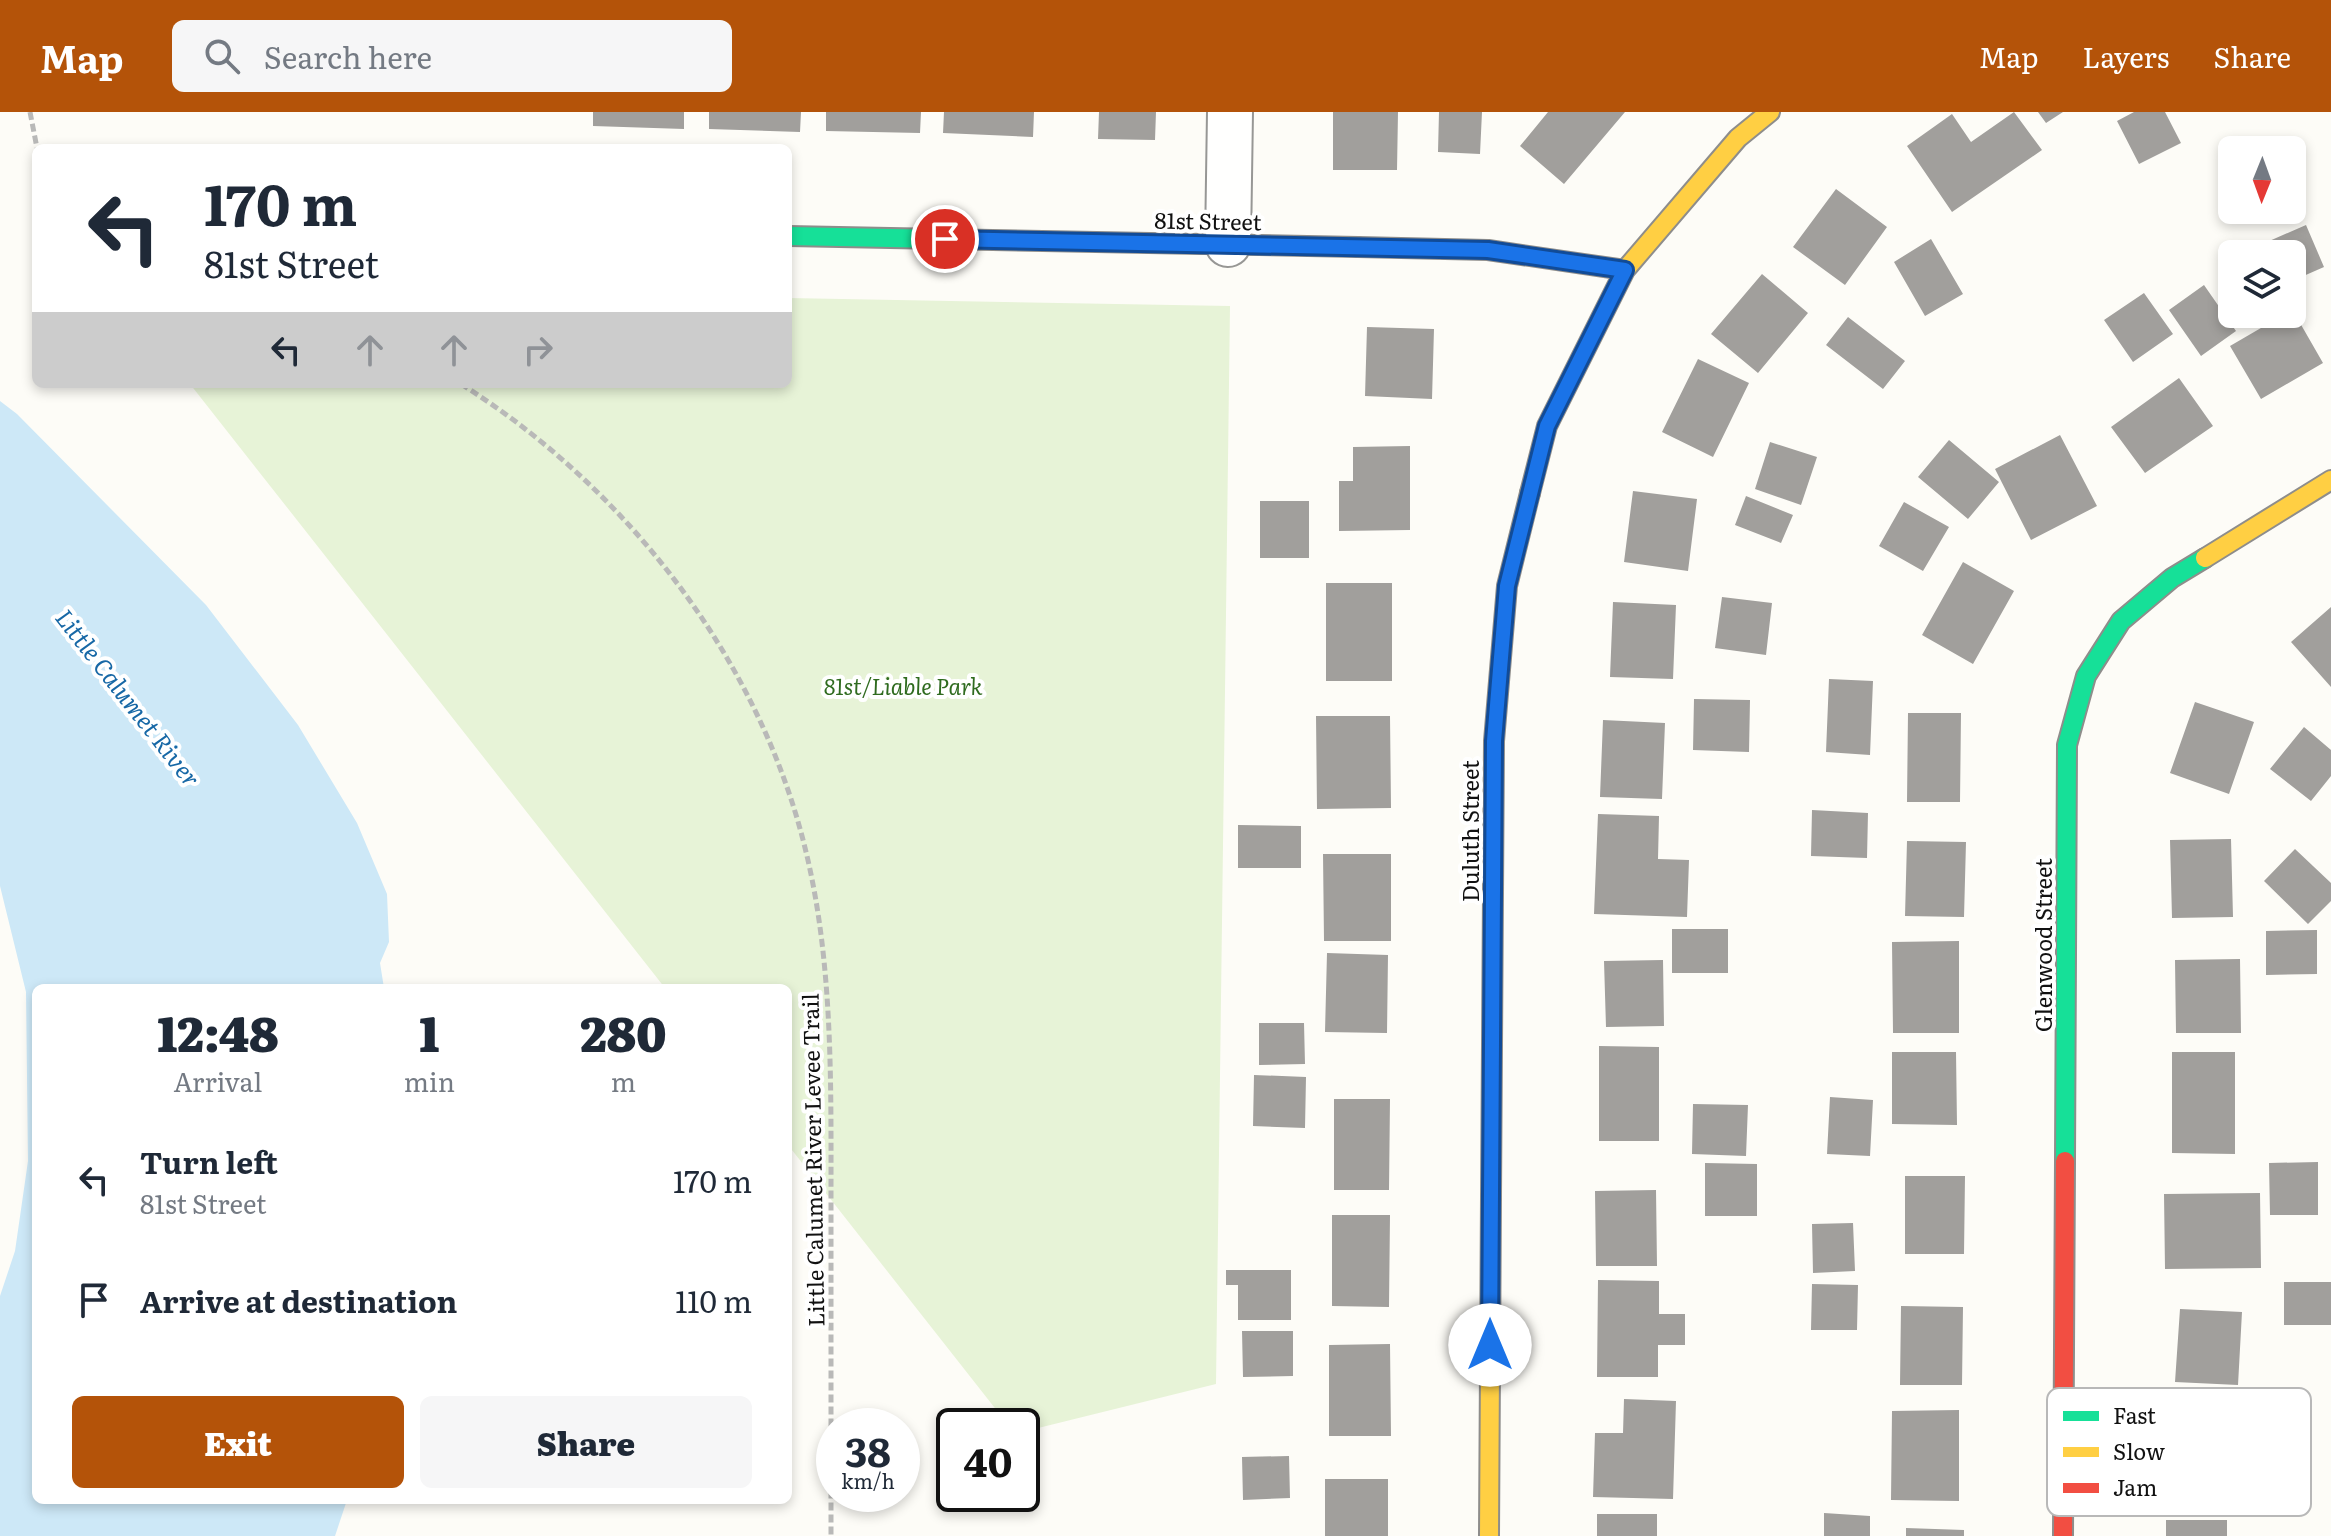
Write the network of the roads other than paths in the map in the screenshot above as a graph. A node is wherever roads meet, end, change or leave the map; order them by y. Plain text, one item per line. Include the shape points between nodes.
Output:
1 (1230, 112) edge
2 (1770, 112) edge
3 (792, 236) edge
4 (1228, 244) junction
5 (1625, 270) junction
6 (2331, 480) edge
7 (2064, 1388) edge
8 (2063, 1516) edge
9 (1489, 1536) edge
10 (2063, 1536) edge

1 - 4 street
2 - 5 street, Duluth Street via 1738,138
3 - 4 street, 81st Street
4 - 5 street, 81st Street via 1488,250
5 - 9 street, Duluth Street via 1547,426 1507,586 1494,741
6 - 7 street, Glenwood Street via 2172,578 2121,621 2086,676 2067,745
8 - 10 street, Glenwood Street

